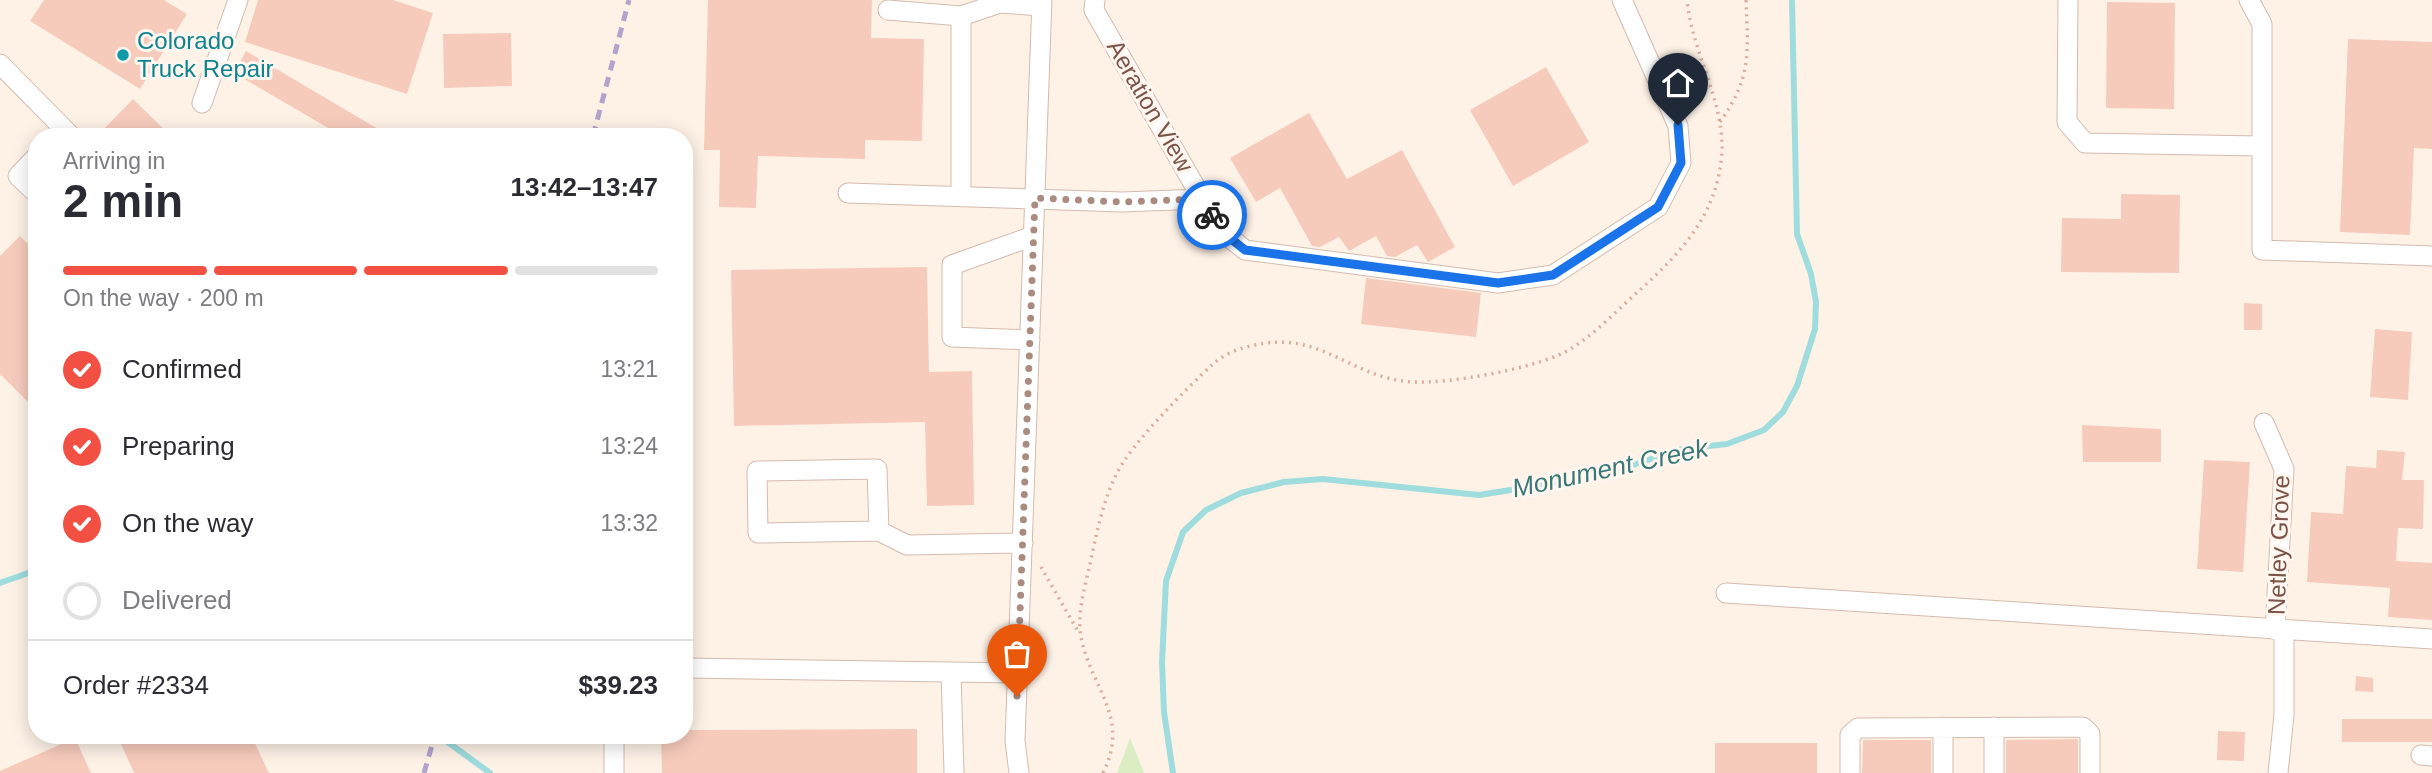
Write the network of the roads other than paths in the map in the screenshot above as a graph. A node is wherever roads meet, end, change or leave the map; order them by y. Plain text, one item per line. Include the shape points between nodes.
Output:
1 (237, 0) edge
2 (1095, 0) edge
3 (1622, 0) edge
4 (2068, 0) edge
5 (2249, 0) edge
6 (1042, 3) edge
7 (888, 10) dead end
8 (961, 16) junction
9 (4, 77) edge
10 (202, 103) dead end
11 (58, 128) edge
12 (2260, 146) junction
13 (28, 165) edge
14 (28, 185) edge
15 (848, 193) dead end
16 (961, 197) junction
17 (1035, 198) junction
18 (1202, 199) junction
19 (1033, 236) junction
20 (2432, 256) edge
21 (1030, 340) junction
22 (2264, 423) dead end
23 (879, 531) junction
24 (1023, 543) junction
25 (1726, 593) dead end
26 (2280, 630) junction
27 (2432, 639) edge
28 (693, 668) edge
29 (951, 673) junction
30 (1019, 673) junction
31 (1943, 727) junction
32 (1994, 727) junction
33 (614, 744) edge
34 (614, 773) edge
35 (954, 773) edge
36 (1019, 773) edge
37 (1850, 773) edge
38 (1943, 773) edge
39 (1994, 773) edge
40 (2090, 773) edge
41 (2278, 773) edge

1 - 10 street
2 - 18 street, Aeration View via 1094,9
3 - 18 street, Aeration View via 1678,125 1681,163 1658,207 1553,275 1498,283 1245,250 1220,230
4 - 12 street via 2067,122 2085,143
5 - 12 street via 2262,24
6 - 8 street via 1000,3
6 - 17 street
7 - 8 street
8 - 16 street
9 - 11 street
12 - 20 street via 2262,250
13 - 14 street via 18,176
15 - 16 street
16 - 17 street
17 - 18 street
17 - 19 street
19 - 21 street
19 - 21 street via 953,265 953,337
21 - 24 street
22 - 26 street, Netley Grove via 2284,469
23 - 23 street via 758,533 757,471 877,469
23 - 24 street via 907,545
24 - 30 street
25 - 26 street
26 - 27 street
26 - 41 street, Netley Grove via 2284,715
28 - 29 street
29 - 30 street
29 - 35 street
30 - 36 street via 1015,741
31 - 32 street
31 - 37 street via 1858,728 1850,735
31 - 38 street
32 - 39 street
32 - 40 street via 2083,727 2090,734
33 - 34 street

